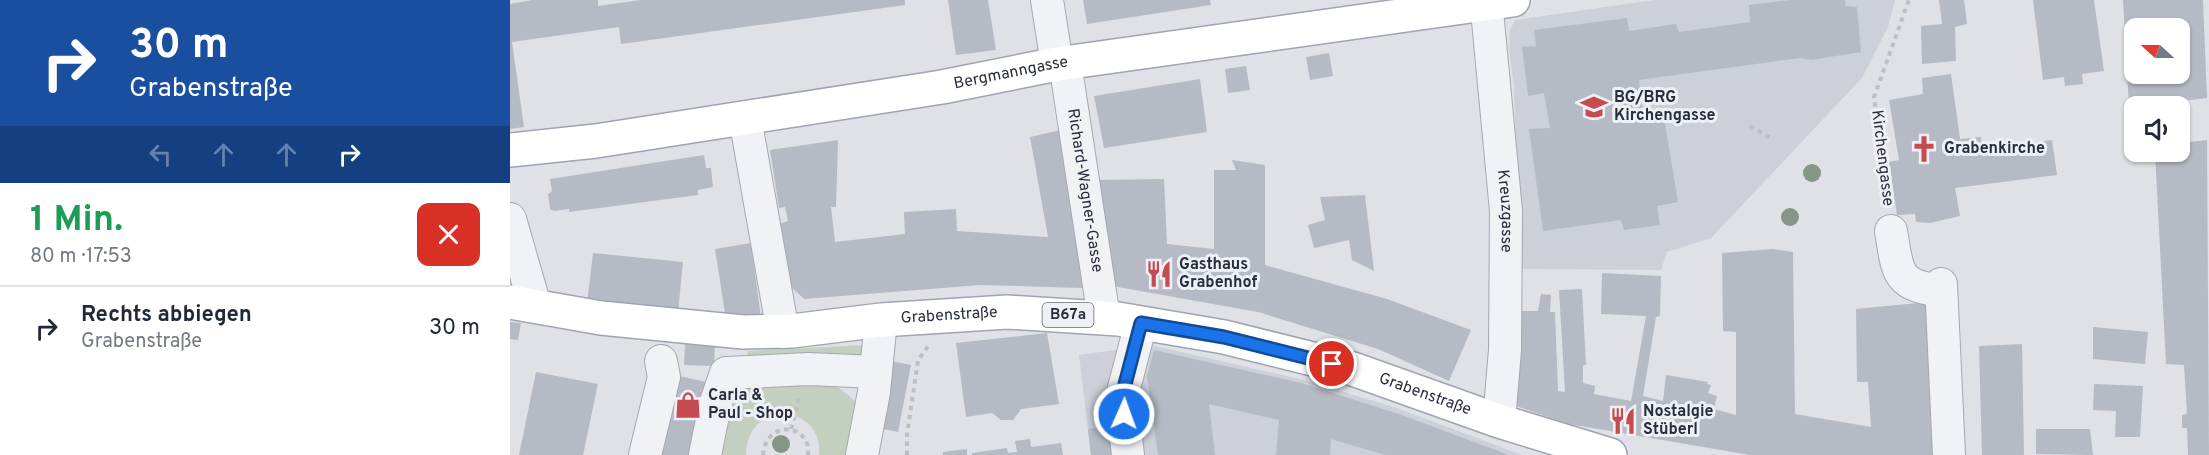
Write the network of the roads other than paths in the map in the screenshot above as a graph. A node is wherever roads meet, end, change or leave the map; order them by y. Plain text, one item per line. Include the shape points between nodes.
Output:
1 (1047, 0) edge
2 (1495, 1) edge
3 (1061, 64) junction
4 (745, 118) junction
5 (510, 150) edge
6 (510, 219) edge
7 (1891, 231) road end
8 (522, 304) edge
9 (1104, 318) junction
10 (881, 320) junction
11 (1141, 323) junction
12 (783, 332) junction
13 (662, 361) dead end
14 (876, 372) junction
15 (1499, 421) junction
16 (1600, 454) edge
17 (645, 455) edge
18 (705, 455) edge
19 (862, 455) edge
20 (1128, 455) edge
21 (1949, 455) edge

1 - 3 street, Richard-Wagner-Gasse
2 - 3 main road, Bergmanngasse
2 - 15 street, Kreuzgasse via 1506,211 1505,350
3 - 4 main road, Bergmanngasse via 982,81
3 - 9 street, Richard-Wagner-Gasse
4 - 5 main road, Bergmanngasse
4 - 12 street
6 - 8 street
7 - 21 street via 1898,273 1916,288 1941,287
8 - 12 main road, Grabenstraße / B67a via 611,319 743,332
9 - 10 main road, Grabenstraße / B67a via 1007,312
9 - 11 main road, Grabenstraße / B67a
10 - 12 main road, Grabenstraße / B67a
10 - 14 street, Grabenstraße
11 - 15 main road, Grabenstraße / B67a via 1224,337 1353,369
11 - 20 street via 1122,401
13 - 17 street via 664,377
14 - 18 street via 807,369 726,373
14 - 19 street, Grabenstraße
15 - 16 main road, Grabenstraße / B67a

